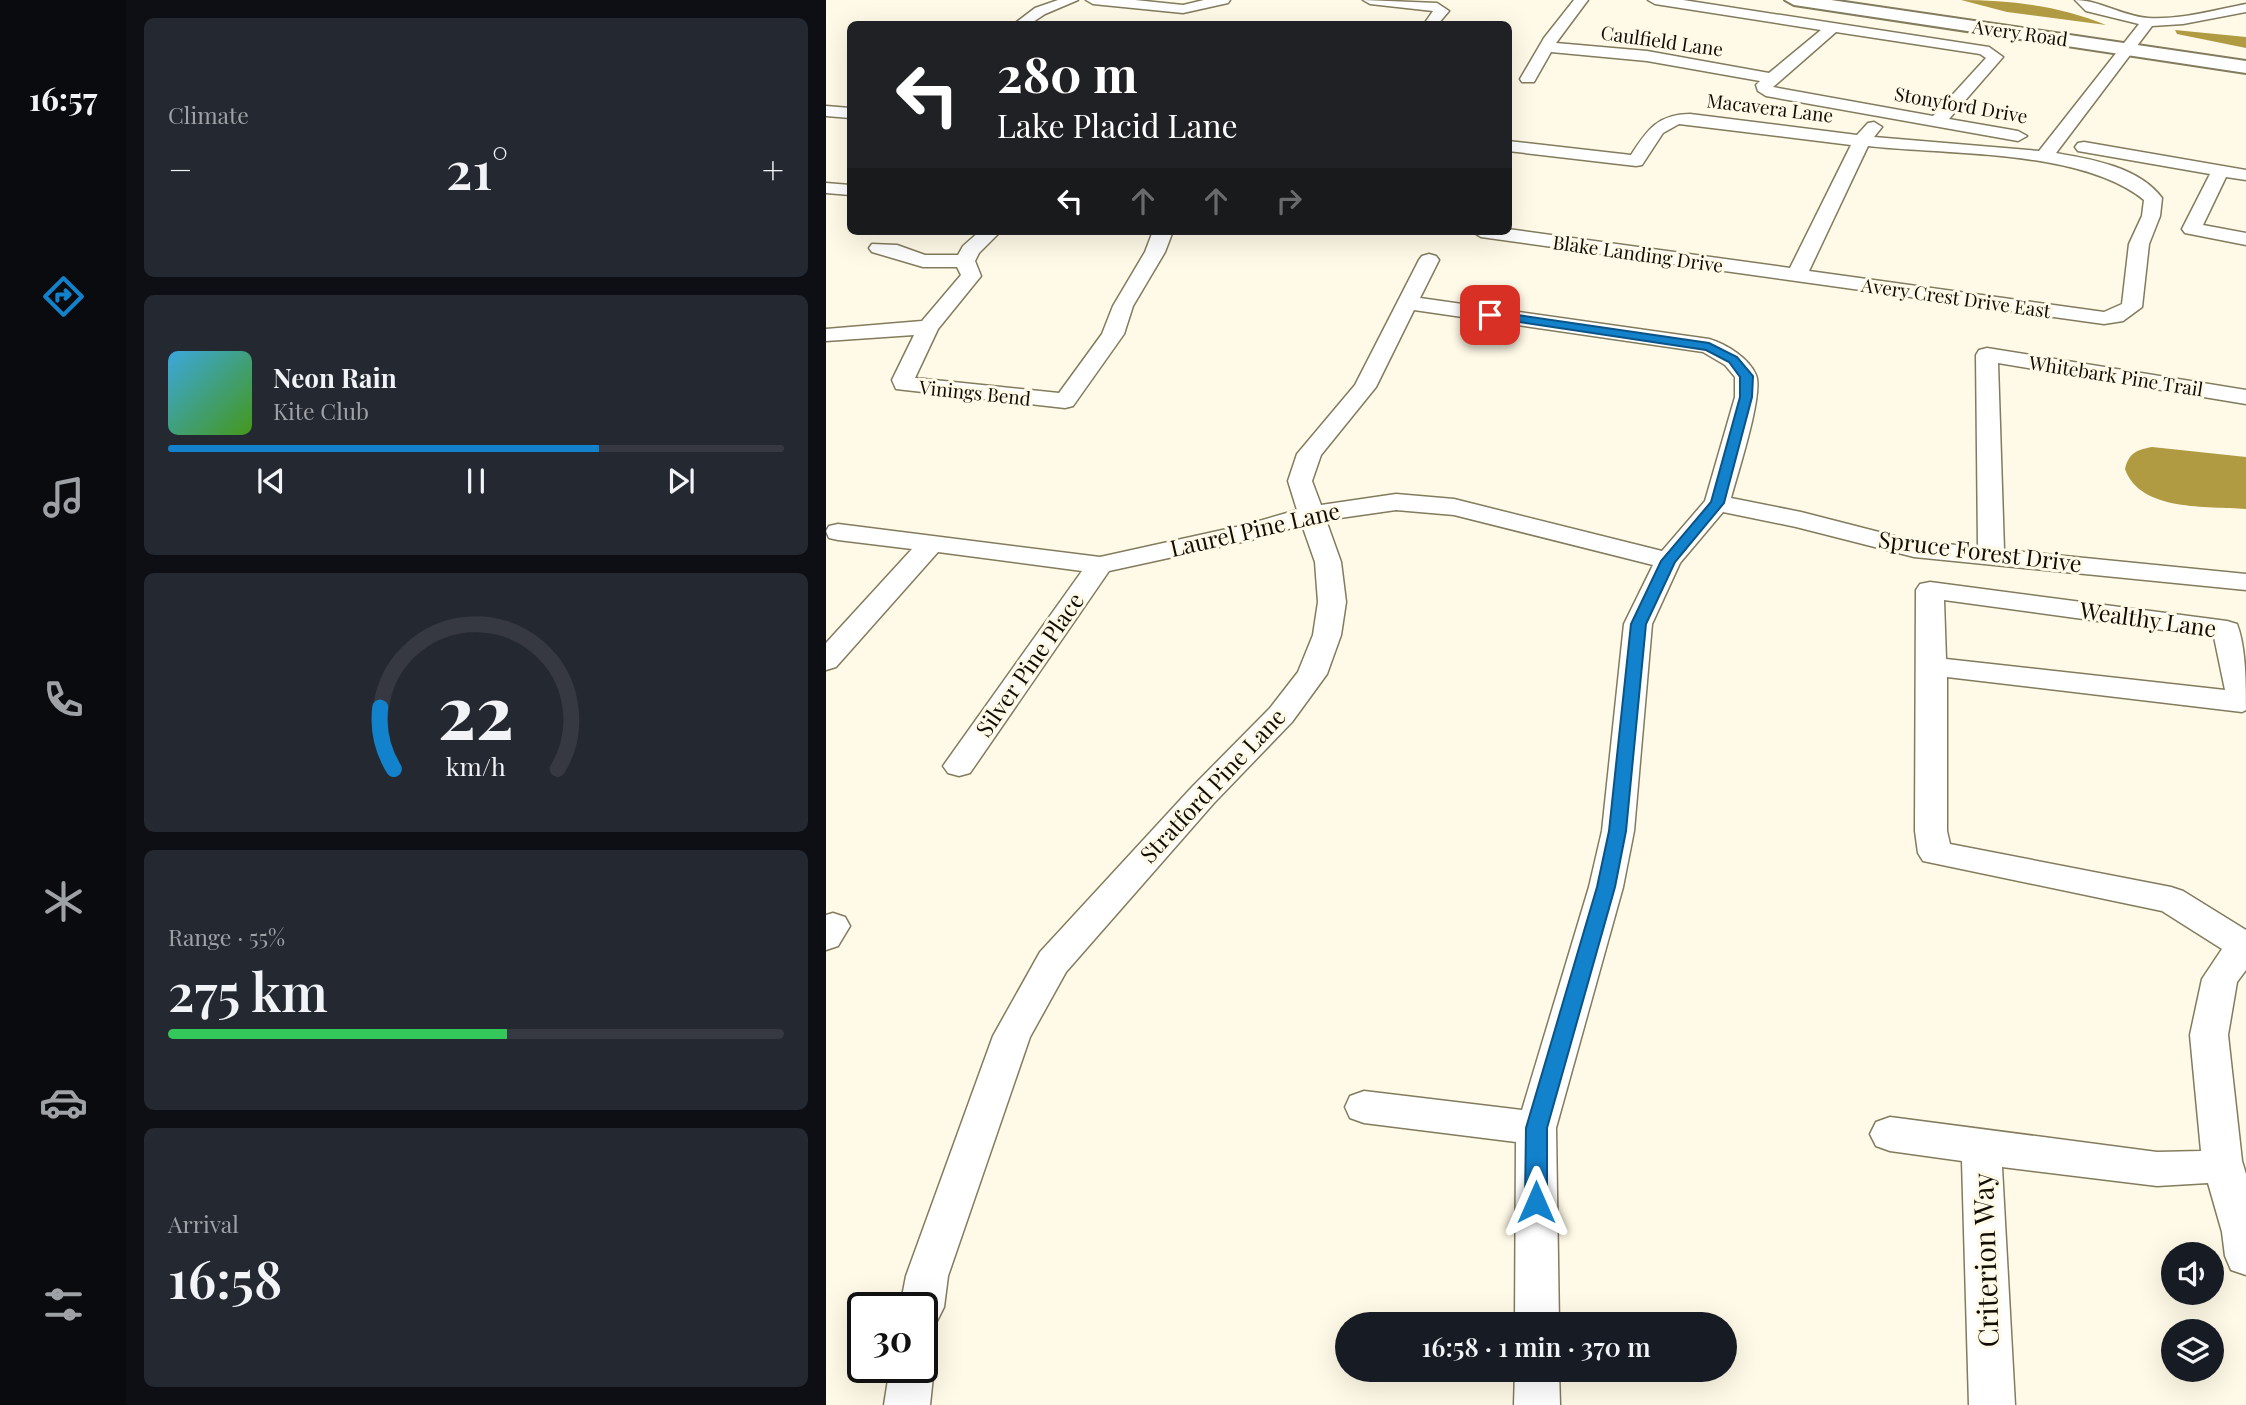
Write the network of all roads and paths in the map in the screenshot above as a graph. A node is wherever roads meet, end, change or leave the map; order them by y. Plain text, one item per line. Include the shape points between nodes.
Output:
1 (1071, 0) edge
2 (1093, 0) edge
3 (1223, 0) edge
4 (1370, 0) edge
5 (1581, 0) edge
6 (1655, 0) edge
7 (1794, 0) edge
8 (2082, 0) edge
9 (1183, 9) junction
10 (2245, 9) edge
11 (1026, 21) edge
12 (1177, 21) edge
13 (1434, 21) edge
14 (2148, 22) junction
15 (1833, 27) junction
16 (1546, 47) junction
17 (2125, 49) junction
18 (2246, 67) edge
19 (1772, 78) junction
20 (1528, 79) dead end
21 (826, 111) edge
22 (847, 113) edge
23 (1885, 114) junction
24 (1937, 122) junction
25 (1862, 140) junction
26 (2054, 142) junction
27 (1512, 146) edge
28 (2043, 158) junction
29 (2220, 171) junction
30 (2246, 175) edge
31 (826, 188) edge
32 (847, 190) edge
33 (987, 235) edge
34 (1162, 235) edge
35 (1509, 235) edge
36 (2246, 239) edge
37 (879, 248) dead end
38 (1429, 260) dead end
39 (965, 261) junction
40 (1796, 276) junction
41 (1409, 303) junction
42 (2116, 317) joint
43 (928, 327) junction
44 (826, 335) edge
45 (2246, 397) edge
46 (1717, 503) junction
47 (1311, 514) junction
48 (838, 532) dead end
49 (930, 545) junction
50 (1991, 555) junction
51 (1668, 561) junction
52 (1100, 565) junction
53 (2246, 582) edge
54 (826, 661) edge
55 (1932, 666) junction
56 (959, 766) dead end
57 (2245, 945) edge
58 (1364, 1107) dead end
59 (1536, 1128) junction
60 (1890, 1134) dead end
61 (1981, 1147) junction
62 (2222, 1161) junction
63 (2246, 1256) edge
64 (924, 1292) edge
65 (1536, 1312) edge
66 (1537, 1382) edge
67 (909, 1383) edge
68 (906, 1405) edge
69 (1537, 1405) edge
70 (1992, 1405) edge

1 - 11 street
2 - 9 street
3 - 9 street
4 - 13 street via 1437,7 1442,11
5 - 16 street
6 - 15 street
7 - 17 main road, Avery Road
8 - 14 street via 2108,14
9 - 12 street
10 - 14 street
14 - 17 street
15 - 19 street
15 - 24 street via 1993,54
16 - 19 street, Caulfield Lane via 1628,54
16 - 20 street
17 - 18 main road, Avery Road
17 - 26 street
19 - 23 street, Stonyford Drive via 1763,88 1772,94
21 - 22 street
23 - 24 street, Stonyford Drive
23 - 25 street
24 - 26 street, Stonyford Drive
25 - 27 street, Macavera Lane via 1673,118 1663,122 1636,161
25 - 28 street, Macavera Lane
25 - 40 street
26 - 28 street
26 - 29 street, Stonyford Drive
28 - 42 street, Macavera Lane via 2116,173 2142,185 2153,198 2151,216 2138,244 2132,307
29 - 30 street, Stonyford Drive
29 - 36 street via 2192,229
31 - 32 street
33 - 39 street, Vinings Bend
34 - 43 street, Vinings Bend via 1113,334 1065,401 904,384
35 - 40 street, Blake Landing Drive
37 - 39 street via 923,261
38 - 41 street, Stratford Pine Lane
39 - 43 street, Vinings Bend via 971,276
40 - 42 street, Avery Crest Drive East
41 - 46 street via 1709,346 1733,360 1746,376 1746,397
41 - 47 street, Stratford Pine Lane via 1365,387 1309,454 1300,481
43 - 44 street
45 - 50 street, Whitebark Pine Trail via 1987,355
46 - 50 street, Spruce Forest Drive via 1914,549
46 - 51 street
47 - 51 street, Laurel Pine Lane via 1396,502 1454,507
47 - 52 street, Laurel Pine Lane
47 - 64 street, Stratford Pine Lane via 1328,562 1332,601 1327,635 1312,674 1281,715 1053,962 1012,1036
48 - 49 street, Laurel Pine Lane
49 - 52 street, Laurel Pine Lane
49 - 54 street
50 - 53 street, Spruce Forest Drive
51 - 59 street via 1638,624 1618,831 1609,876
52 - 56 street, Silver Pine Place
55 - 55 street, Wealthy Lane via 1930,590 2227,630 2242,702
55 - 57 street, Wealthy Lane via 1931,831 1935,853 2171,900
57 - 62 street via 2220,979 2209,1035
58 - 59 street
59 - 65 street
60 - 61 street
61 - 62 street, Criterion Way via 2157,1169 2201,1168
61 - 70 street, Criterion Way
62 - 63 street
66 - 69 street
67 - 68 street

